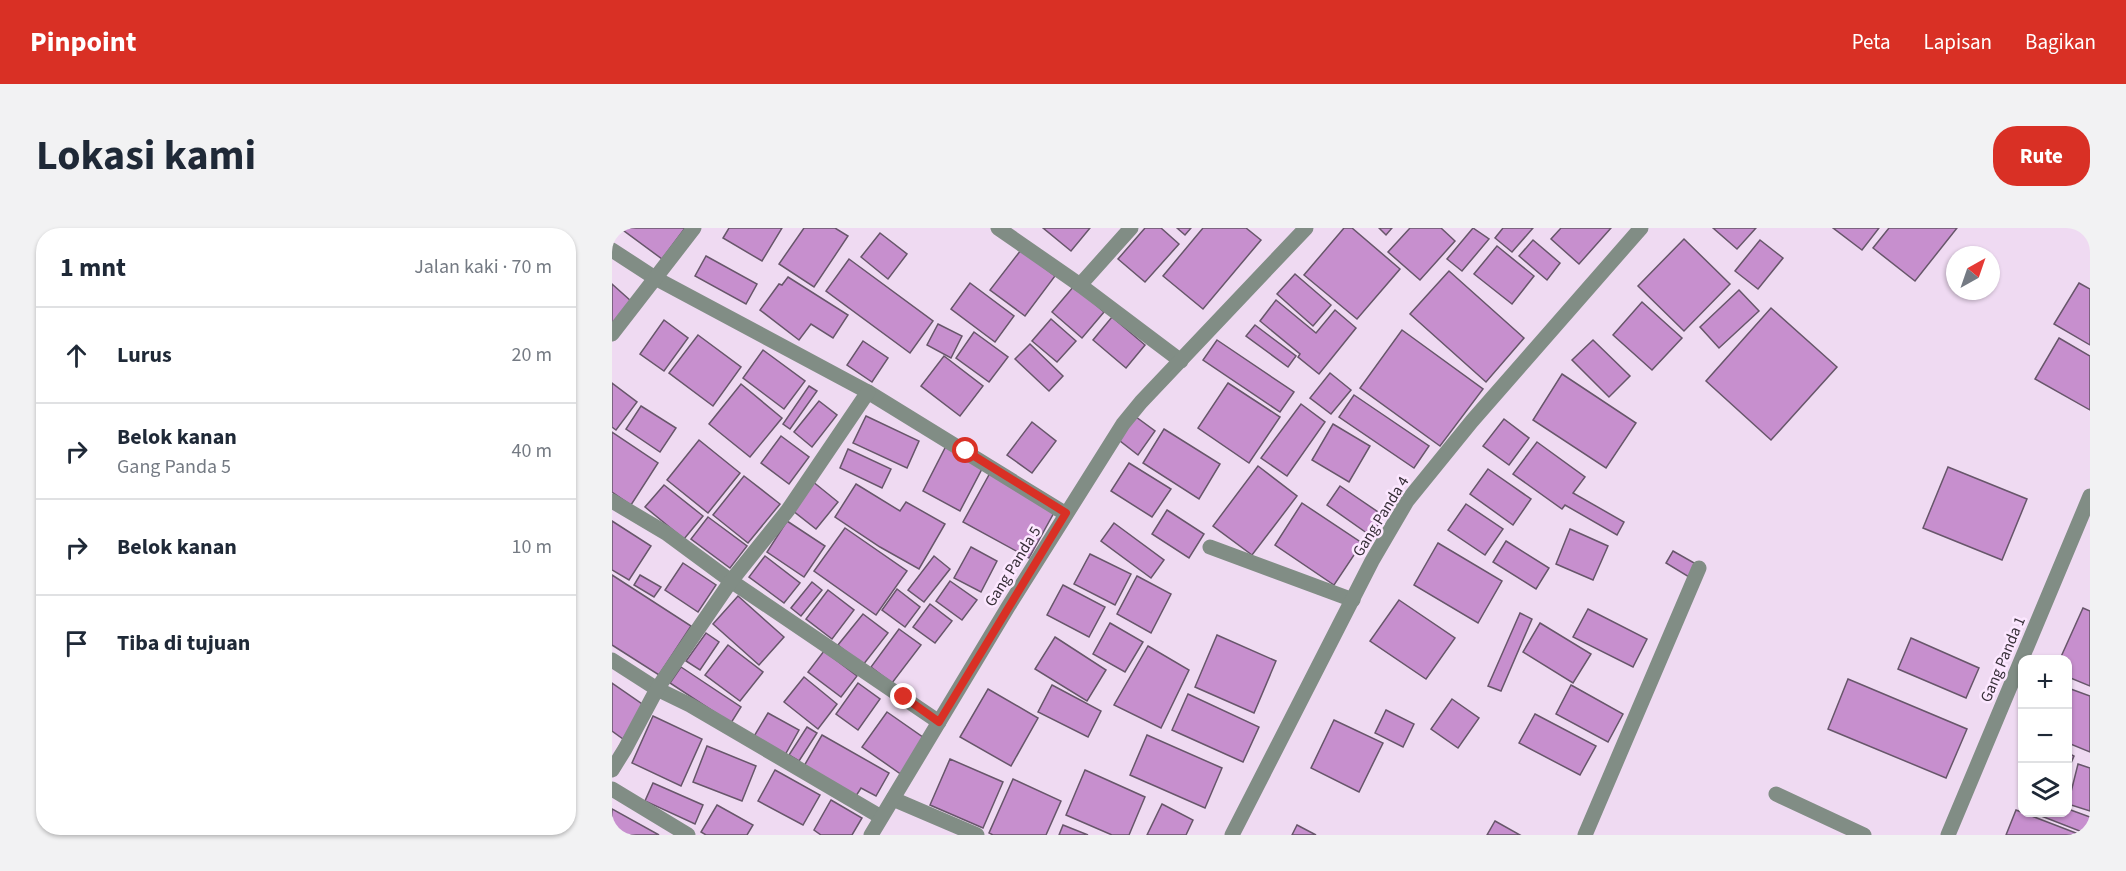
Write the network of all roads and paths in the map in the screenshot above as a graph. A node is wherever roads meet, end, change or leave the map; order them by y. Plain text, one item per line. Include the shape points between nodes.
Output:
1 (694, 228) edge
2 (998, 228) edge
3 (1131, 228) edge
4 (1305, 228) edge
5 (1641, 228) edge
6 (612, 250) edge
7 (655, 278) junction
8 (1080, 285) junction
9 (612, 334) edge
10 (1181, 361) junction
11 (868, 392) junction
12 (2090, 496) edge
13 (612, 501) edge
14 (1066, 513) junction
15 (1210, 548) dead end
16 (1699, 568) dead end
17 (731, 581) junction
18 (1353, 600) junction
19 (612, 660) edge
20 (657, 689) junction
21 (939, 722) junction
22 (612, 770) edge
23 (612, 789) edge
24 (1776, 794) dead end
25 (893, 799) junction
26 (881, 817) junction
27 (688, 835) edge
28 (871, 835) edge
29 (977, 835) edge
30 (1232, 835) edge
31 (1585, 835) edge
32 (1864, 835) edge
33 (1948, 835) edge

1 - 7 street
2 - 8 street
3 - 8 street
4 - 10 street, Gang Panda 5
5 - 18 street, Gang Panda 4 via 1407,501
6 - 7 street
7 - 9 street
7 - 11 street
8 - 10 street
10 - 14 street, Gang Panda 5 via 1123,424
11 - 14 street
11 - 17 street via 788,510
12 - 33 street, Gang Panda 1
13 - 17 street
14 - 21 street, Gang Panda 5
15 - 18 street
16 - 31 street
17 - 20 street
17 - 21 street
18 - 30 street, Gang Panda 4
19 - 20 street
20 - 22 street
20 - 26 street
21 - 25 street, Gang Panda 5
23 - 27 street
24 - 32 street
25 - 26 street, Gang Panda 5
25 - 29 street
26 - 28 street, Gang Panda 5

